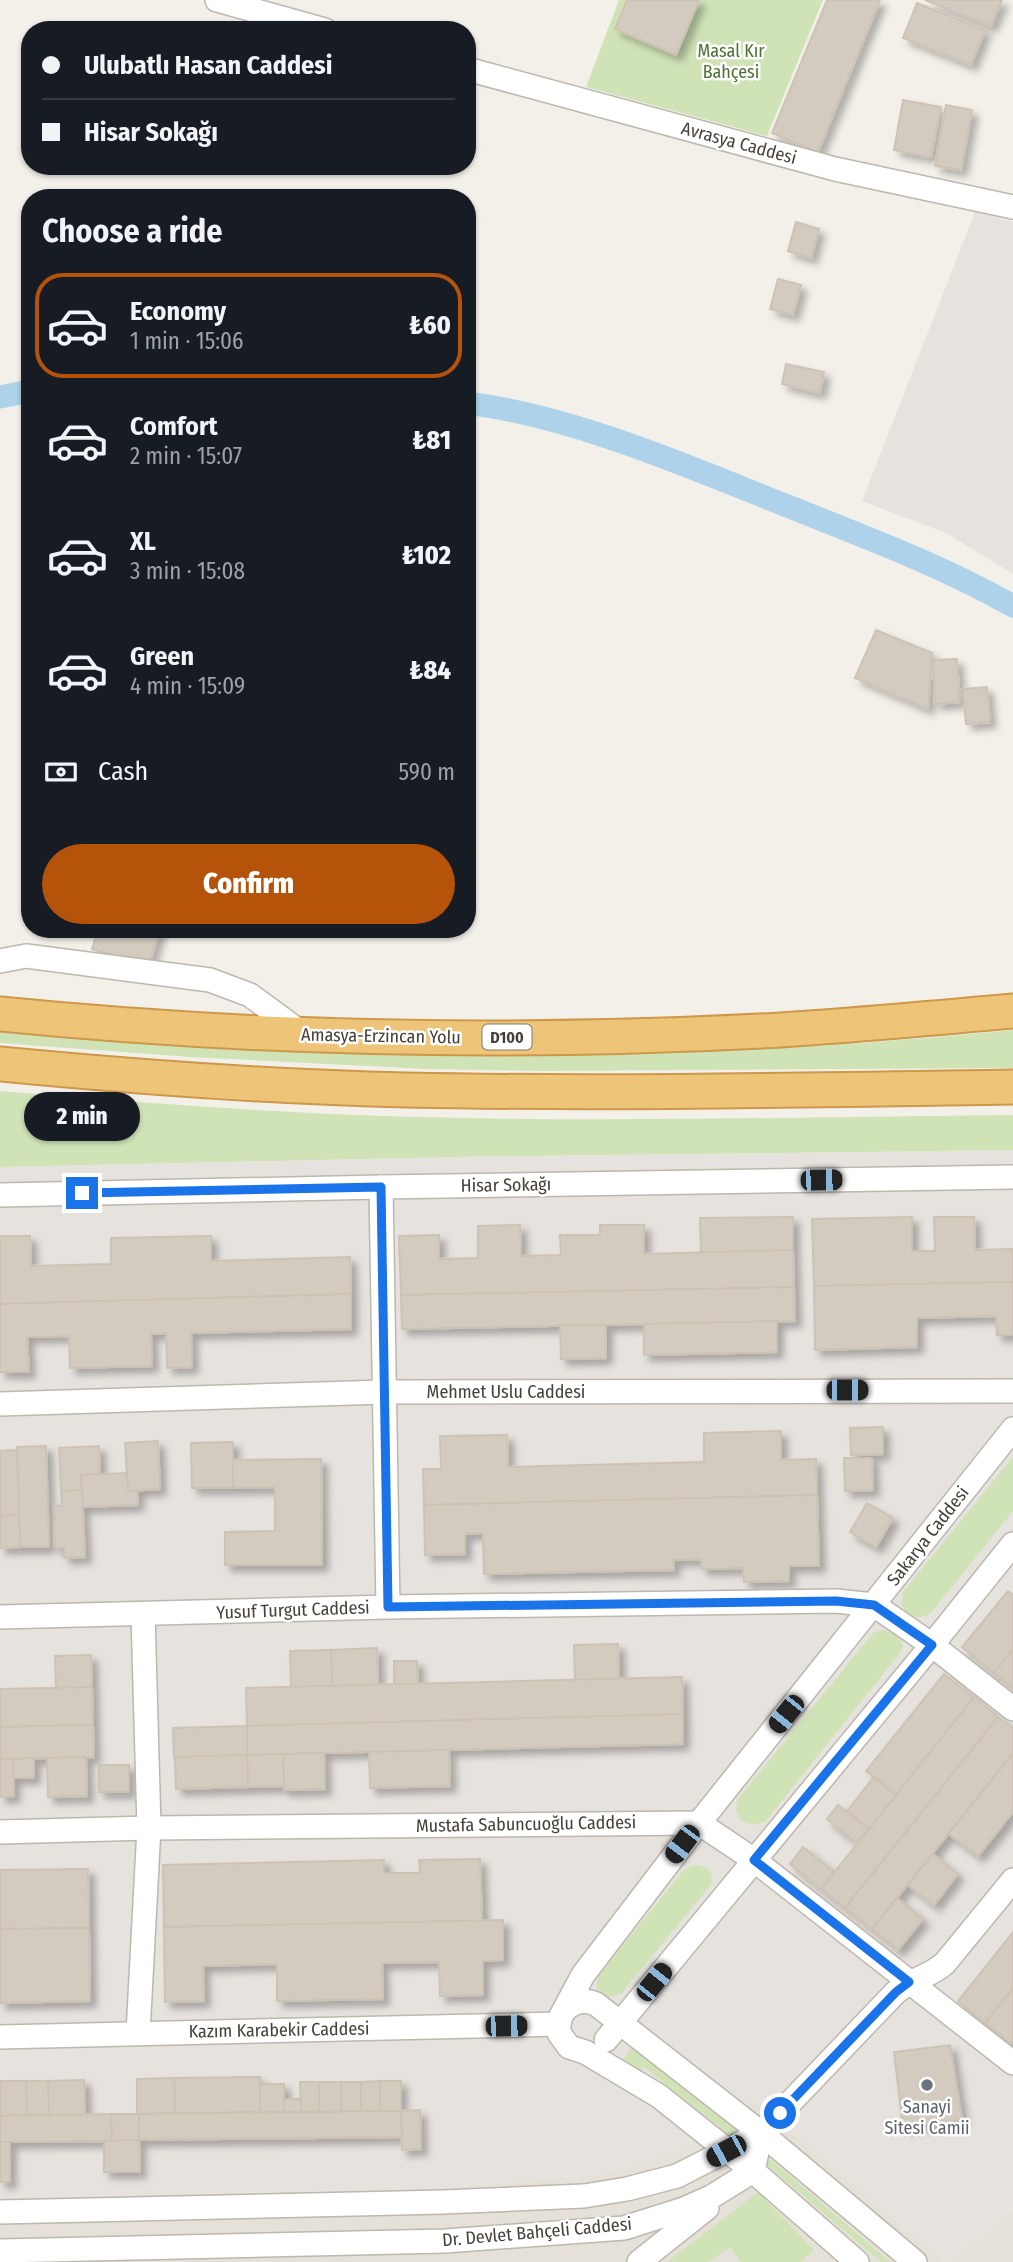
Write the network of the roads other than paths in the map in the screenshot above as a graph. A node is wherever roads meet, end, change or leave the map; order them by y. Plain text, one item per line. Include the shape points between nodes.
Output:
1 (217, 0) edge
2 (293, 21) edge
3 (476, 71) edge
4 (1013, 207) edge
5 (0, 961) edge
6 (1013, 1011) edge
7 (0, 1014) edge
8 (306, 1035) junction
9 (0, 1064) edge
10 (1013, 1087) edge
11 (1013, 1177) edge
12 (381, 1187) junction
13 (0, 1195) edge
14 (1013, 1391) edge
15 (385, 1392) junction
16 (0, 1404) edge
17 (1013, 1429) edge
18 (1013, 1544) edge
19 (874, 1605) junction
20 (388, 1607) junction
21 (144, 1614) junction
22 (0, 1617) edge
23 (932, 1645) junction
24 (1013, 1709) edge
25 (698, 1823) junction
26 (149, 1828) junction
27 (0, 1832) edge
28 (754, 1860) junction
29 (1013, 1880) edge
30 (909, 1982) junction
31 (561, 2018) junction
32 (610, 2024) junction
33 (138, 2033) junction
34 (0, 2037) edge
35 (585, 2052) junction
36 (1013, 2063) edge
37 (761, 2133) junction
38 (726, 2151) junction
39 (753, 2171) junction
40 (0, 2212) edge
41 (0, 2250) edge
42 (853, 2261) edge
43 (639, 2262) edge
44 (915, 2262) edge

1 - 2 street
3 - 4 street, Avrasya Caddesi via 835,169
5 - 8 street via 26,956 209,980 250,995
6 - 8 highway, Amasya-Erzincan Yolu / D100 via 688,1034
7 - 8 highway, Amasya-Erzincan Yolu / D100
9 - 10 highway via 270,1085 404,1090
11 - 12 street, Hisar Sokağı
12 - 13 street, Hisar Sokağı
12 - 15 street
14 - 15 street, Mehmet Uslu Caddesi
15 - 16 street, Mehmet Uslu Caddesi
15 - 20 street
17 - 19 street, Sakarya Caddesi
18 - 23 street
19 - 20 street, Yusuf Turgut Caddesi via 790,1601
19 - 23 street, Yusuf Turgut Caddesi
19 - 25 street, Sakarya Caddesi
20 - 21 street, Yusuf Turgut Caddesi
21 - 22 street, Yusuf Turgut Caddesi
21 - 26 street
23 - 24 street, Yusuf Turgut Caddesi
23 - 28 street
25 - 26 street, Mustafa Sabuncuoğlu Caddesi
25 - 28 street
25 - 31 street, Sakarya Caddesi via 583,1975
26 - 27 street, Mustafa Sabuncuoğlu Caddesi
26 - 33 street
28 - 30 street
28 - 32 street
29 - 30 street via 945,1963
30 - 36 street
30 - 37 street
31 - 32 street, Kazım Karabekir Caddesi via 568,2006 588,2001
31 - 33 street, Kazım Karabekir Caddesi
31 - 35 street via 563,2041
32 - 35 street via 593,2050
32 - 37 street
33 - 34 street, Kazım Karabekir Caddesi
35 - 38 street via 659,2096
37 - 38 street, Dr. Devlet Bahçeli Caddesi
37 - 39 street
37 - 44 street
38 - 39 street
38 - 40 street, Dr. Devlet Bahçeli Caddesi via 677,2176 584,2196
39 - 41 street, Dr. Devlet Bahçeli Caddesi via 684,2209 624,2228 444,2241
39 - 42 street
39 - 43 street

